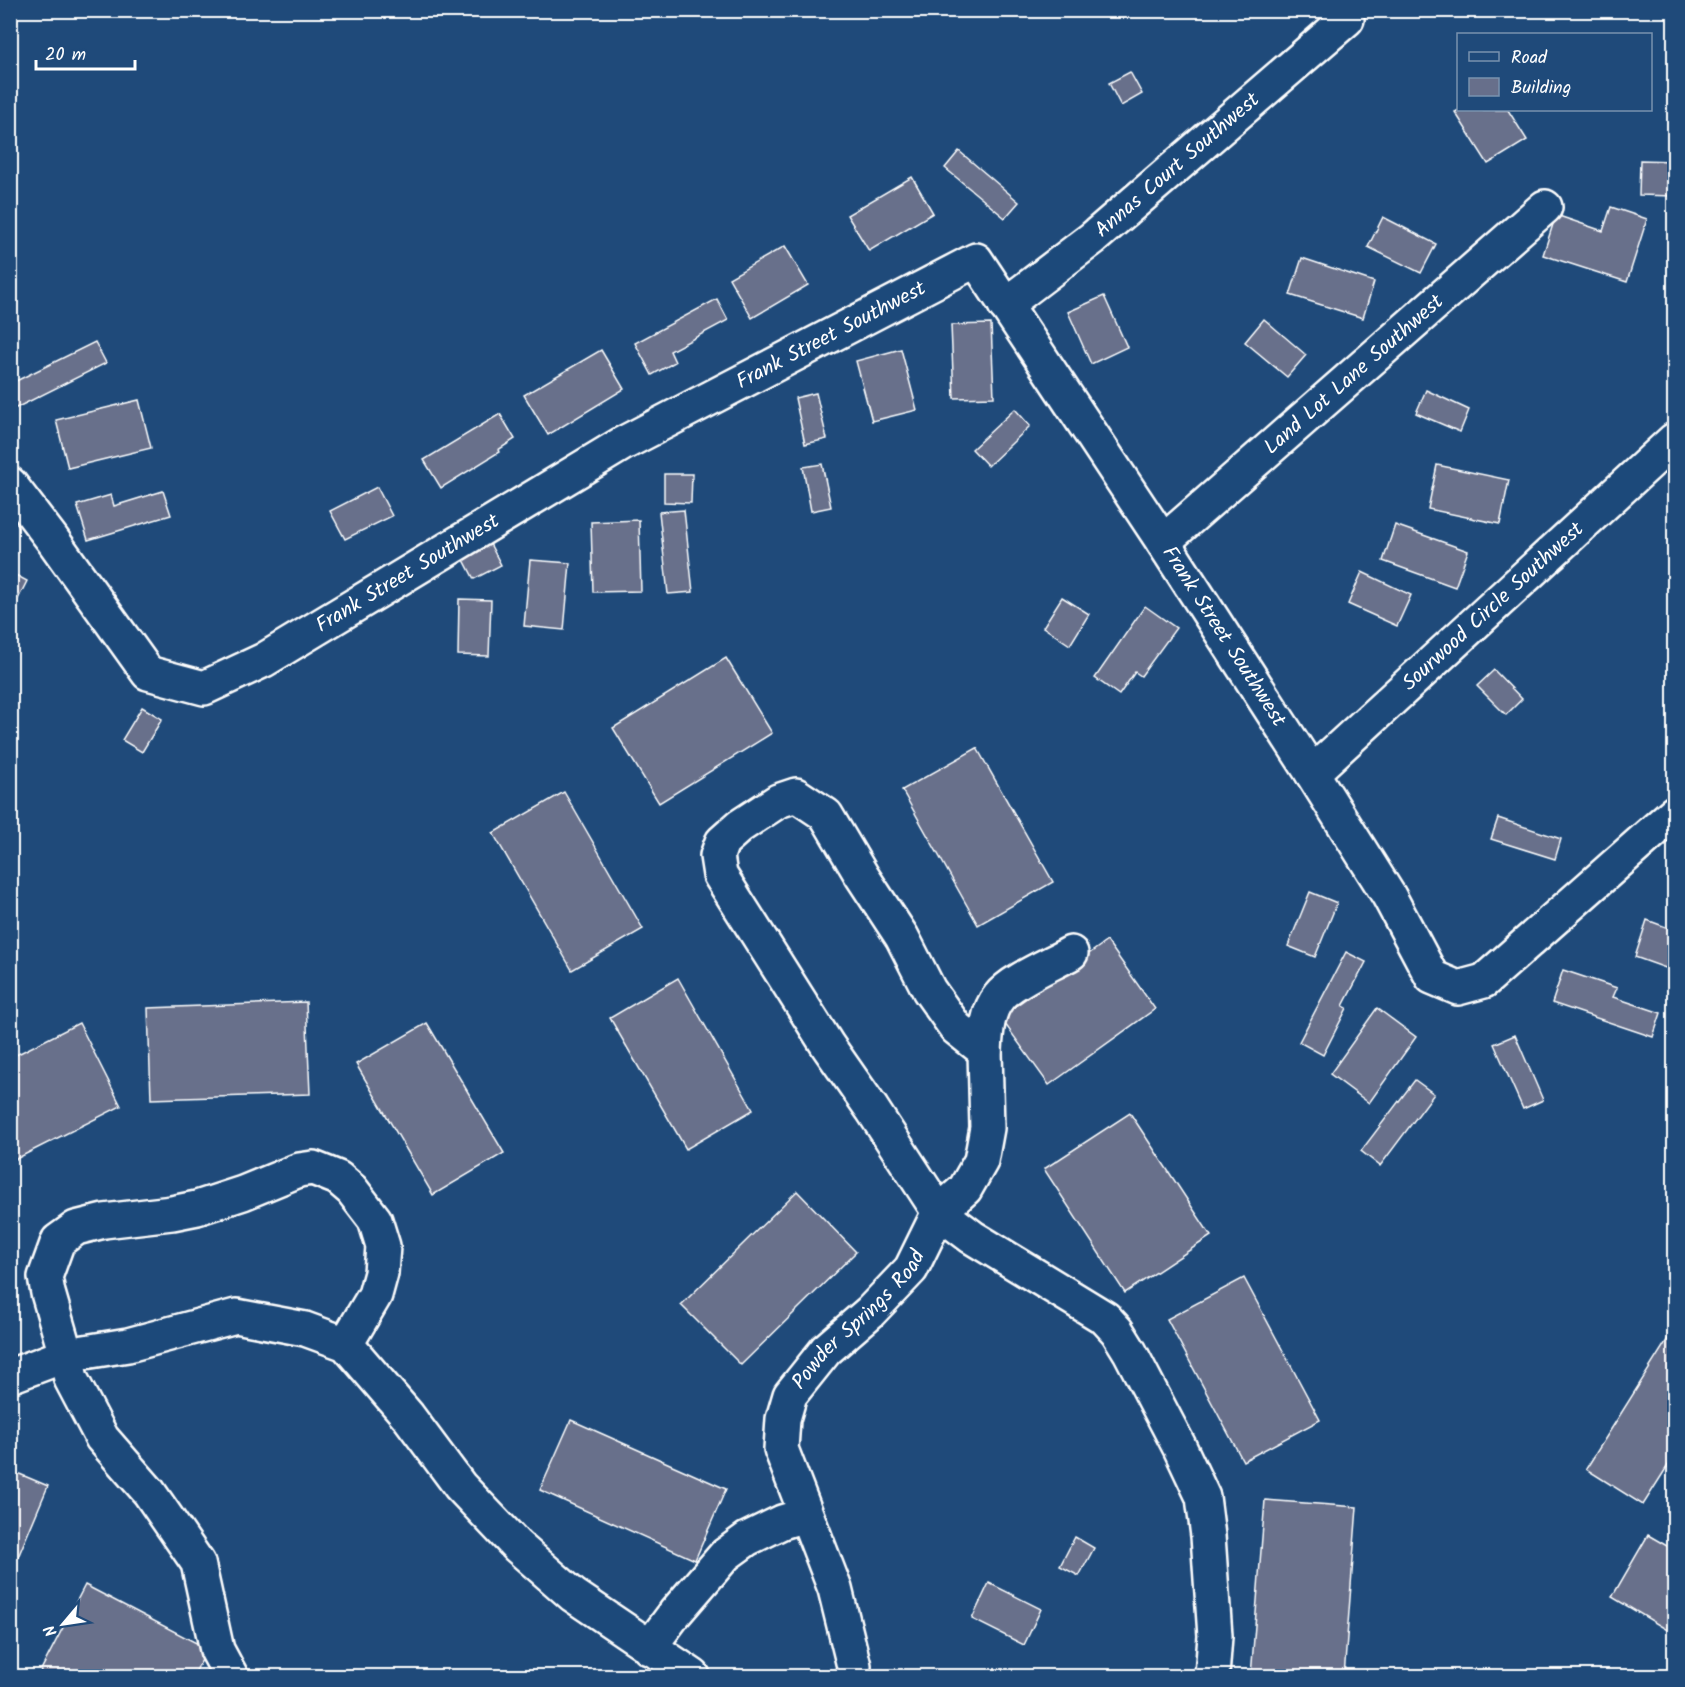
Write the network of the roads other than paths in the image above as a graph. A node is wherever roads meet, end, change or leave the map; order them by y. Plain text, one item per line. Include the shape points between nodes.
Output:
1 (1347, 19) dead end
2 (1545, 207) dead end
3 (1005, 305) junction
4 (1674, 441) edge
5 (10, 484) edge
6 (1163, 542) junction
7 (1312, 773) junction
8 (1674, 813) edge
9 (1071, 953) dead end
10 (985, 1051) junction
11 (939, 1212) junction
12 (346, 1344) junction
13 (66, 1355) junction
14 (10, 1376) edge
15 (805, 1515) junction
16 (649, 1648) junction
17 (855, 1673) edge
18 (231, 1677) edge
19 (693, 1677) edge
20 (1212, 1677) edge

1 - 3 street, Annas Court Southwest via 1093,238
2 - 6 street, Land Lot Lane Southwest
3 - 5 street, Frank Street Southwest via 976,260 622,444 264,660 204,688 148,673
3 - 6 street, Frank Street Southwest
4 - 7 street, Sourwood Circle Southwest
6 - 7 street, Frank Street Southwest
7 - 8 street, Frank Street Southwest via 1389,896 1432,977 1458,988 1484,981
9 - 10 street via 1016,983 999,997 990,1014
10 - 11 street via 987,1128 981,1161 965,1189
10 - 11 street via 956,1028 929,990 902,937 826,815 796,795 778,801 722,842 717,856 720,875
11 - 15 street, Powder Springs Road via 911,1269 826,1350 790,1395 781,1449
11 - 20 street via 1105,1318 1130,1352 1203,1497 1215,1636
12 - 13 street via 305,1329 236,1316 128,1345
12 - 13 street via 375,1295 382,1246 375,1220 352,1190 338,1178 313,1168 197,1208 76,1227 58,1241 45,1277
12 - 16 street via 408,1416 460,1486 517,1546 573,1595
13 - 14 street
13 - 18 street via 71,1379 102,1438 149,1492 198,1563 217,1650
15 - 16 street via 747,1539 725,1556
15 - 17 street, Powder Springs Road via 835,1589
16 - 19 street

